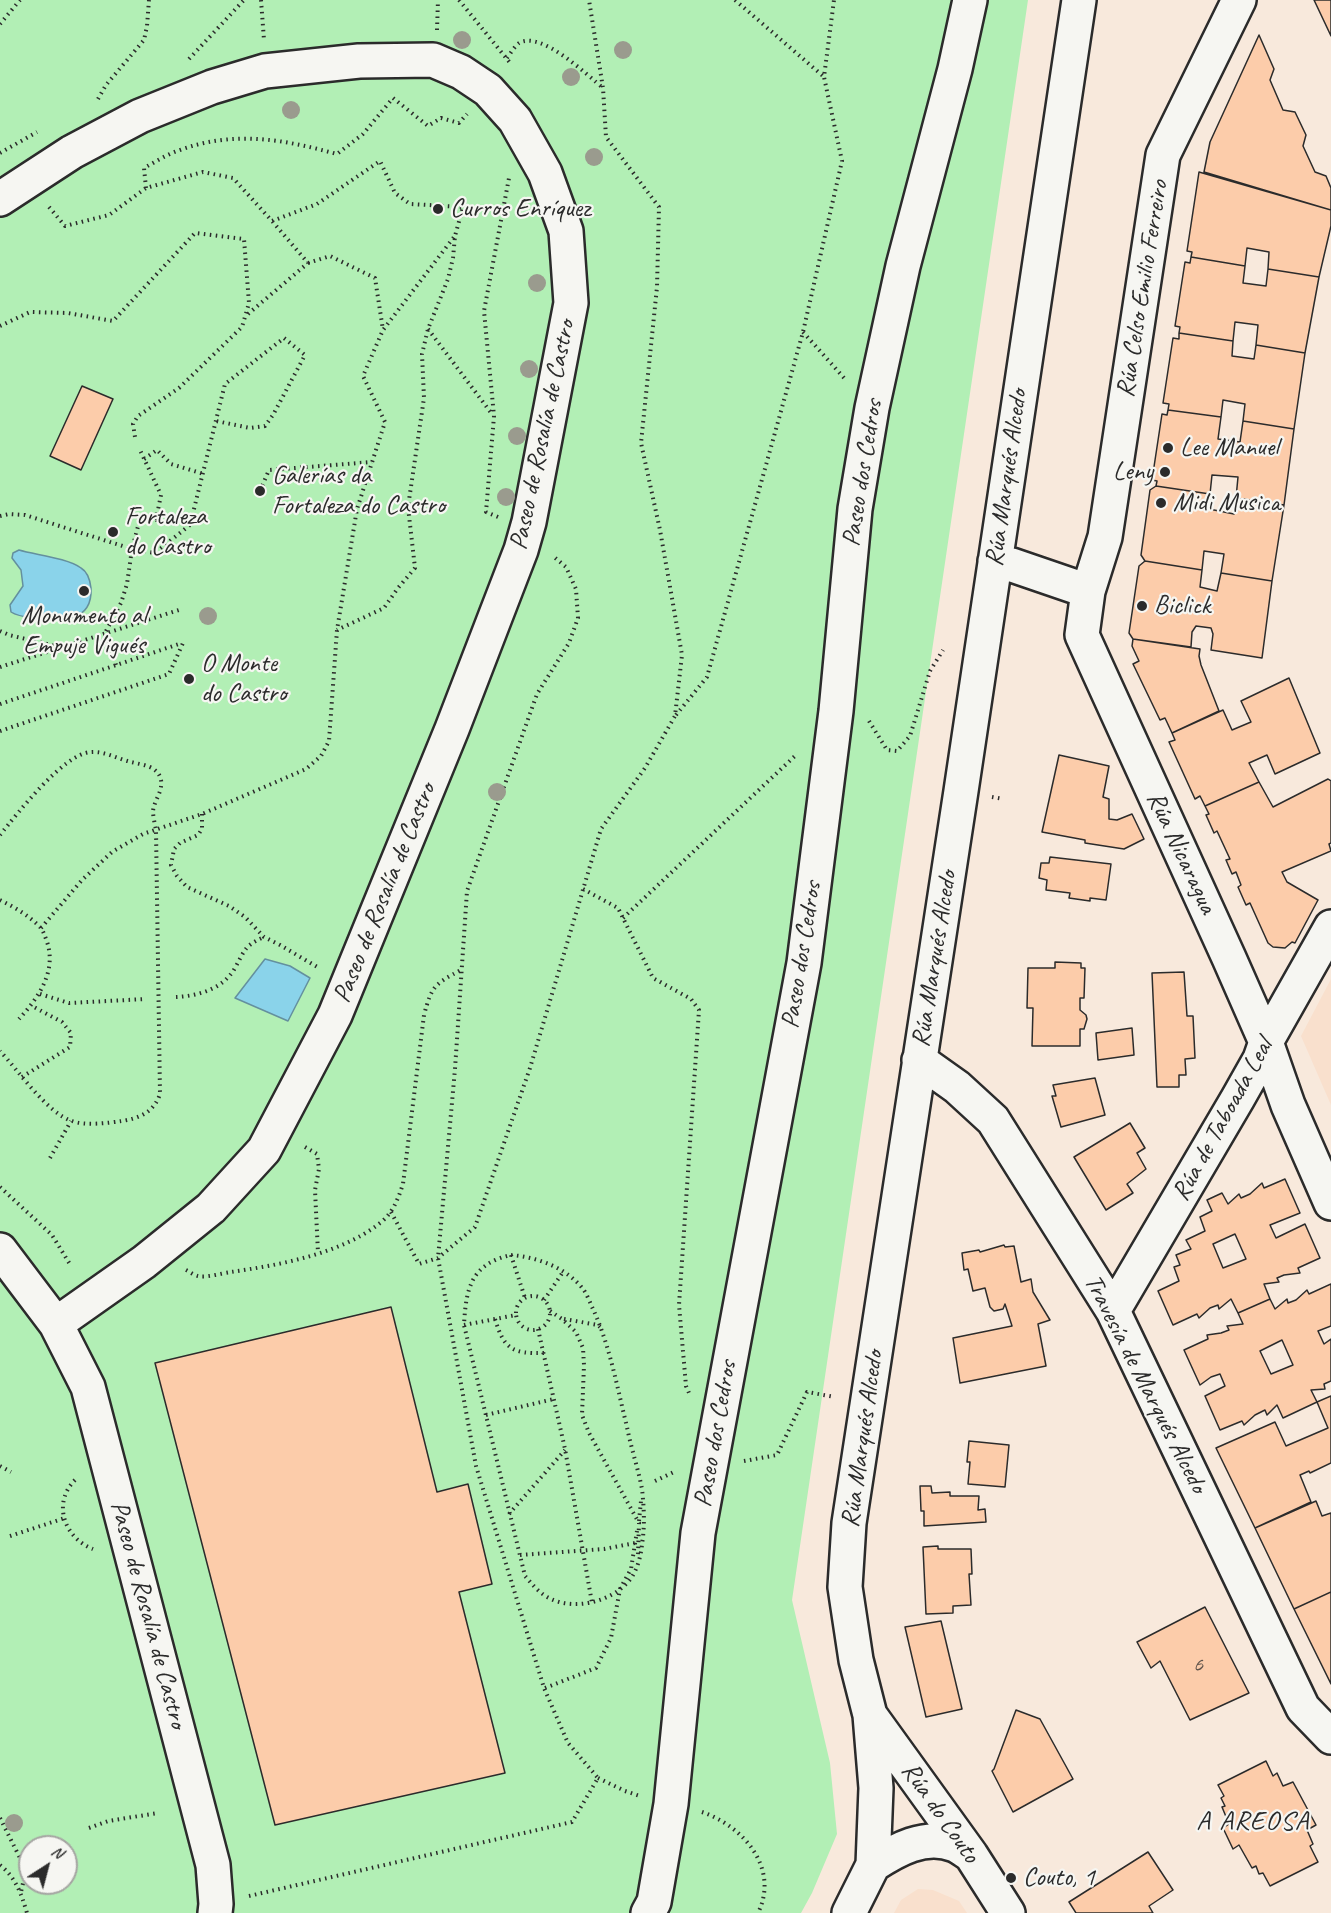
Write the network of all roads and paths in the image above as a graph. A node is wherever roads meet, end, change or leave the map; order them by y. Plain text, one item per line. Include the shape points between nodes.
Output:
1 (20, 0) edge
2 (149, 0) edge
3 (261, 0) edge
4 (438, 0) edge
5 (589, 0) edge
6 (735, 0) edge
7 (834, 0) edge
8 (970, 0) edge
9 (1079, 0) edge
10 (1239, 0) edge
11 (438, 22) dead end
12 (0, 24) edge
13 (263, 30) dead end
14 (507, 58) dead end
15 (824, 77) junction
16 (603, 88) junction
17 (95, 105) dead end
18 (472, 109) dead end
19 (509, 178) dead end
20 (28, 179) junction
21 (146, 188) junction
22 (0, 199) edge
23 (272, 221) junction
24 (455, 236) junction
25 (308, 263) junction
26 (246, 315) junction
27 (0, 326) edge
28 (428, 329) junction
29 (383, 330) junction
30 (803, 332) junction
31 (872, 408) junction
32 (494, 416) junction
33 (216, 421) junction
34 (135, 436) dead end
35 (140, 450) dead end
36 (144, 459) junction
37 (372, 462) junction
38 (204, 474) junction
39 (260, 491) dead end
40 (0, 516) edge
41 (502, 518) dead end
42 (132, 549) junction
43 (550, 554) dead end
44 (995, 561) junction
45 (1088, 591) junction
46 (182, 609) dead end
47 (337, 630) junction
48 (0, 631) edge
49 (105, 633) junction
50 (62, 647) junction
51 (943, 650) dead end
52 (116, 665) junction
53 (0, 668) edge
54 (837, 702) junction
55 (0, 704) edge
56 (675, 716) junction
57 (0, 731) edge
58 (202, 814) junction
59 (156, 830) junction
60 (0, 835) edge
61 (583, 889) junction
62 (0, 900) edge
63 (623, 918) junction
64 (1331, 927) edge
65 (41, 928) junction
66 (264, 938) junction
67 (319, 968) dead end
68 (462, 969) junction
69 (40, 994) junction
70 (176, 997) dead end
71 (146, 999) dead end
72 (31, 1005) junction
73 (19, 1020) dead end
74 (1266, 1042) junction
75 (0, 1051) edge
76 (919, 1060) junction
77 (22, 1077) junction
78 (71, 1121) junction
79 (305, 1147) dead end
80 (50, 1158) dead end
81 (0, 1187) edge
82 (1331, 1203) edge
83 (391, 1212) junction
84 (0, 1250) edge
85 (318, 1253) junction
86 (510, 1255) junction
87 (438, 1258) junction
88 (71, 1266) dead end
89 (184, 1269) dead end
90 (563, 1272) junction
91 (0, 1273) edge
92 (31, 1292) junction
93 (525, 1298) junction
94 (544, 1300) junction
95 (590, 1302) junction
96 (550, 1311) junction
97 (1113, 1311) junction
98 (516, 1315) junction
99 (495, 1318) junction
100 (562, 1319) junction
101 (56, 1324) junction
102 (464, 1324) junction
103 (598, 1325) junction
104 (538, 1329) junction
105 (603, 1330) junction
106 (544, 1353) junction
107 (610, 1360) junction
108 (836, 1397) dead end
109 (554, 1399) junction
110 (720, 1412) junction
111 (486, 1415) junction
112 (565, 1449) junction
113 (0, 1466) edge
114 (711, 1467) junction
115 (12, 1472) dead end
116 (75, 1479) dead end
117 (642, 1489) junction
118 (509, 1514) junction
119 (65, 1518) junction
120 (639, 1523) junction
121 (10, 1536) dead end
122 (635, 1543) junction
123 (93, 1549) dead end
124 (583, 1551) junction
125 (519, 1555) junction
126 (636, 1570) junction
127 (620, 1589) junction
128 (592, 1603) junction
129 (544, 1688) junction
130 (870, 1715) junction
131 (1331, 1737) edge
132 (598, 1778) junction
133 (625, 1791) dead end
134 (698, 1811) dead end
135 (158, 1813) dead end
136 (0, 1818) edge
137 (89, 1828) dead end
138 (18, 1854) edge
139 (971, 1855) junction
140 (0, 1865) edge
141 (873, 1865) junction
142 (18, 1886) edge
143 (22, 1895) edge
144 (246, 1897) dead end
145 (27, 1913) edge
146 (214, 1913) edge
147 (648, 1913) edge
148 (758, 1913) edge
149 (849, 1913) edge
150 (1008, 1913) edge

1 - 12 path
2 - 17 path via 144,40 106,85
3 - 13 path
4 - 11 path
5 - 16 path
6 - 15 path
7 - 15 path
8 - 31 street, Paseo dos Cedros via 903,266
9 - 44 street, Rúa Marqués Alcedo
10 - 45 street, Rúa Celso Emilio Ferreiro via 1163,156 1105,537
14 - 16 path via 519,43 546,45
15 - 30 path via 842,161
16 - 56 path via 606,137 660,207 657,287 641,443 682,655
18 - 21 path via 459,123 441,118 428,126 393,98 363,134 337,154 294,142 246,137 211,141 144,168
19 - 32 path via 484,311
20 - 21 path via 65,226 109,215
20 - 22 street, Paseo de Rosalía de Castro
20 - 101 street, Paseo de Rosalía de Castro via 140,116 265,70 359,61 433,60 488,90 515,120 545,173 566,231 571,303 530,522 521,550 335,1015 264,1150 211,1208 144,1262
21 - 23 path via 202,172 233,178
23 - 24 path via 317,204 380,161 395,194 410,204 463,207
23 - 25 path
24 - 28 path via 448,279
24 - 29 path
25 - 26 path
25 - 29 path via 330,256 375,278
26 - 27 path via 249,303 244,239 195,233 113,321 30,312
26 - 34 path via 242,327 179,388 138,416 133,424
28 - 32 path
28 - 47 path via 422,354 424,398 408,507 416,568 384,608
29 - 37 path via 363,376 385,422
30 - 31 path
30 - 56 path via 707,676
31 - 54 street, Paseo dos Cedros via 855,509
32 - 41 path via 486,512
33 - 33 path via 225,384 284,338 305,354 266,426 250,428
33 - 38 path
35 - 36 path
36 - 38 path via 157,450 171,464
36 - 42 path via 161,495 156,520 141,515
37 - 39 path via 269,470
37 - 47 path via 357,509
38 - 42 path via 190,525 155,553
40 - 42 path via 25,515
42 - 49 path via 121,603
43 - 68 path via 566,567 576,589 578,618 570,643 537,694 467,891
44 - 45 street
44 - 76 street, Rúa Marqués Alcedo
45 - 74 street, Rúa Nicaragua via 1082,636
46 - 49 path
47 - 58 path via 329,741 321,756 306,769
48 - 50 path
49 - 50 path
49 - 52 path
50 - 53 path
51 - 54 path via 930,671 910,736 897,751 887,750 856,696
52 - 55 path
52 - 57 path via 183,643 169,674
54 - 63 path
54 - 110 street, Paseo dos Cedros via 804,963
56 - 61 path via 645,768 601,830
58 - 59 path
58 - 66 path via 202,829 174,849 171,865 187,887 229,906
59 - 60 path via 153,812 161,791 158,772 94,751 75,756
59 - 65 path via 129,842 98,864
59 - 78 path via 160,1094 156,1105 138,1118 105,1124
61 - 63 path via 618,908
61 - 87 path via 530,1068 475,1227
62 - 65 path via 19,909
63 - 110 path via 653,978 691,999 699,1010 679,1305 686,1386 694,1401
64 - 74 street, Rúa de Taboada Leal
65 - 69 path via 50,949 49,971
66 - 67 path
66 - 70 path via 241,952 220,984 195,996
68 - 83 path via 437,983 429,996 403,1184
68 - 87 path
69 - 71 path via 69,1003
69 - 72 path
72 - 73 path
72 - 77 path via 62,1022 71,1033 70,1047
74 - 82 street, Rúa Nicaragua via 1288,1105
74 - 97 street, Rúa de Taboada Leal via 1238,1098
75 - 77 path
76 - 97 street, Travesía de Marqués Alcedo via 993,1120
76 - 130 street, Rúa Marqués Alcedo via 849,1524 845,1587 856,1660
77 - 78 path via 48,1105
78 - 80 path
79 - 85 path via 317,1154 319,1170 315,1190
81 - 88 path via 52,1235
83 - 85 path via 354,1239
83 - 87 path via 419,1264
84 - 92 street, Paseo de Rosalía de Castro
85 - 89 path via 269,1267 200,1277
86 - 90 path via 545,1262
86 - 93 path
86 - 102 path via 493,1259 479,1270 469,1287
87 - 129 path via 476,1466
90 - 94 path
90 - 95 path via 583,1289
91 - 92 street, Paseo de Rosalía de Castro
92 - 101 street, Paseo de Rosalía de Castro
93 - 94 path
93 - 98 path
94 - 96 path
95 - 103 path
95 - 105 path
96 - 100 path
96 - 104 path via 546,1324
97 - 131 street, Travesía de Marqués Alcedo via 1303,1708
98 - 99 path
98 - 104 path via 522,1326
99 - 102 path
99 - 106 path via 501,1337 512,1348 524,1353
100 - 103 path
100 - 120 path via 576,1332 583,1348 582,1415
101 - 146 street, Paseo de Rosalía de Castro via 88,1387 213,1864
102 - 111 path
103 - 105 path
103 - 107 path
104 - 106 path
105 - 107 path
106 - 109 path
107 - 117 path
108 - 114 path via 807,1392 777,1455
109 - 111 path
109 - 112 path
110 - 114 street, Paseo dos Cedros
111 - 118 path
112 - 118 path
112 - 124 path
113 - 115 path
114 - 147 street, Paseo dos Cedros via 698,1533 671,1804 654,1902
116 - 119 path via 63,1496
117 - 120 path
117 - 126 path via 644,1519
118 - 125 path
119 - 121 path
119 - 123 path via 72,1536
120 - 122 path
120 - 126 path
122 - 124 path
122 - 127 path via 631,1569
124 - 125 path
124 - 128 path
125 - 128 path via 525,1576 549,1598 564,1603
126 - 127 path
127 - 128 path
127 - 129 path via 611,1638 596,1668
129 - 132 path via 568,1743
130 - 139 street, Rúa do Couto
130 - 141 street, Rúa Marqués Alcedo via 876,1788
132 - 133 path
132 - 144 path via 572,1822
134 - 148 path via 737,1831 754,1849 762,1867 764,1890
135 - 137 path
136 - 138 path
139 - 141 street via 954,1844 916,1843
139 - 150 street, Rúa do Couto
140 - 142 path
141 - 149 street, Rúa Marqués Alcedo
143 - 145 path

